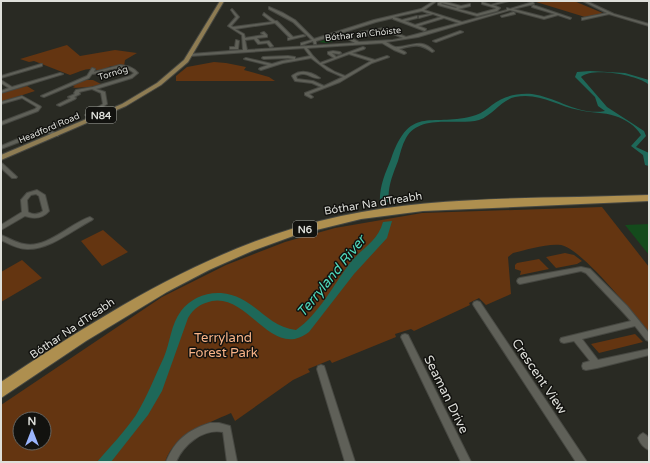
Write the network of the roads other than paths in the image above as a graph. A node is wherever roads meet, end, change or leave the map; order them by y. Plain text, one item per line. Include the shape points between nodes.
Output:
1 (222, 1) edge
2 (436, 1) edge
3 (508, 1) edge
4 (584, 1) edge
5 (483, 3) dead end
6 (469, 5) dead end
7 (491, 6) junction
8 (460, 7) junction
9 (270, 8) dead end
10 (498, 8) junction
11 (454, 9) junction
12 (232, 10) dead end
13 (423, 10) dead end
14 (507, 10) junction
15 (517, 12) junction
16 (433, 13) junction
17 (264, 14) dead end
18 (559, 14) junction
19 (610, 14) junction
20 (502, 16) dead end
21 (420, 17) dead end
22 (445, 17) junction
23 (540, 17) junction
24 (394, 18) dead end
25 (416, 18) dead end
26 (570, 18) dead end
27 (583, 18) dead end
28 (402, 21) junction
29 (274, 22) junction
30 (535, 22) dead end
31 (461, 23) junction
32 (649, 25) edge
33 (415, 26) junction
34 (231, 27) junction
35 (355, 29) dead end
36 (425, 30) dead end
37 (437, 30) junction
38 (362, 32) junction
39 (461, 32) dead end
40 (264, 33) dead end
41 (386, 33) dead end
42 (451, 35) junction
43 (303, 36) dead end
44 (255, 38) junction
45 (292, 38) junction
46 (349, 38) dead end
47 (405, 38) junction
48 (244, 39) junction
49 (287, 39) dead end
50 (315, 40) junction
51 (237, 41) dead end
52 (435, 41) dead end
53 (383, 42) junction
54 (359, 44) junction
55 (271, 46) dead end
56 (237, 47) junction
57 (305, 47) junction
58 (316, 47) junction
59 (363, 48) dead end
60 (211, 49) dead end
61 (245, 49) junction
62 (277, 49) junction
63 (395, 49) junction
64 (432, 51) dead end
65 (339, 53) dead end
66 (348, 53) junction
67 (404, 53) dead end
68 (190, 54) junction
69 (312, 57) junction
70 (387, 57) dead end
71 (264, 58) dead end
72 (336, 58) junction
73 (246, 59) dead end
74 (295, 60) junction
75 (376, 61) junction
76 (320, 64) junction
77 (41, 65) dead end
78 (272, 65) junction
79 (260, 69) dead end
80 (61, 74) dead end
81 (1, 77) edge
82 (346, 77) junction
83 (309, 78) dead end
84 (1, 81) edge
85 (324, 87) junction
86 (94, 88) junction
87 (12, 89) junction
88 (45, 91) dead end
89 (1, 92) edge
90 (75, 92) junction
91 (50, 93) junction
92 (43, 96) dead end
93 (311, 97) dead end
94 (70, 98) dead end
95 (1, 103) edge
96 (59, 105) dead end
97 (94, 118) junction
98 (62, 122) dead end
99 (1, 124) edge
100 (45, 130) junction
101 (56, 135) junction
102 (1, 148) edge
103 (1, 158) edge
104 (1, 165) edge
105 (14, 177) dead end
106 (29, 186) dead end
107 (31, 193) junction
108 (649, 198) edge
109 (25, 213) junction
110 (90, 219) dead end
111 (1, 228) edge
112 (1, 237) edge
113 (520, 281) dead end
114 (477, 304) dead end
115 (637, 323) junction
116 (405, 337) dead end
117 (576, 337) junction
118 (649, 338) edge
119 (564, 340) dead end
120 (649, 352) edge
121 (597, 364) junction
122 (586, 366) dead end
123 (321, 369) dead end
124 (1, 391) edge
125 (171, 462) edge
126 (232, 462) edge
127 (350, 462) edge
128 (466, 462) edge
129 (582, 462) edge

1 - 68 main road, Headford Road / N84
2 - 50 street via 422,10 377,20
3 - 7 street
4 - 19 street
5 - 7 street
6 - 8 street
7 - 10 street
8 - 11 street
8 - 11 street via 442,2 439,4
9 - 50 street via 293,21
10 - 11 street via 477,15
10 - 14 street
12 - 34 street via 238,17
13 - 16 street
14 - 15 street
14 - 18 street, Bóthar an Chóiste via 533,4
14 - 31 street, Bóthar an Chóiste
15 - 20 street
15 - 23 street
16 - 21 street
16 - 22 street
17 - 29 street
18 - 23 street via 548,18
18 - 26 street
19 - 27 street
19 - 32 street
22 - 31 street
22 - 33 street
23 - 30 street
24 - 28 street
25 - 28 street
28 - 33 street
29 - 34 street
29 - 45 street
31 - 37 street, Bóthar an Chóiste
33 - 36 street
34 - 48 street via 243,35
35 - 38 street
37 - 42 street
37 - 47 street, Bóthar an Chóiste
38 - 41 street via 372,35
38 - 47 street via 384,29
39 - 42 street
40 - 44 street via 266,36
42 - 52 street
43 - 45 street
44 - 48 street
44 - 55 street via 259,43 268,42
45 - 49 street
46 - 54 street
47 - 53 street, Bóthar an Chóiste
48 - 61 street
50 - 58 street
50 - 62 street
51 - 56 street
53 - 54 street, Bóthar an Chóiste
53 - 63 street
54 - 58 street, Bóthar an Chóiste
56 - 60 street
56 - 61 street
57 - 58 street, Bóthar an Chóiste
57 - 62 street, Bóthar an Chóiste
57 - 69 street
59 - 66 street
61 - 62 street, Bóthar an Chóiste
61 - 68 street, Bóthar an Chóiste
63 - 64 street via 419,45 427,46
63 - 67 street
65 - 72 street via 329,53
66 - 72 street
66 - 75 street
68 - 97 main road, Headford Road / N84 via 181,66 159,84
69 - 74 street
69 - 76 street
70 - 75 street
71 - 74 street via 288,57
72 - 76 street
73 - 78 street
74 - 78 street
75 - 82 street
76 - 82 street
77 - 81 street
78 - 79 street
80 - 87 street
82 - 85 street
83 - 85 street via 316,77 302,73 295,75 294,78
84 - 87 street
85 - 93 street via 306,94
86 - 90 street, Tornóg
86 - 91 street, Tornóg via 131,77 136,72 119,66 92,71 87,77
86 - 97 street, Tornóg via 103,92 105,104 87,115
87 - 89 street
88 - 91 street
90 - 94 street, Tornóg
90 - 96 street, Tornóg via 82,95
91 - 92 street, Tornóg
95 - 99 street via 22,97 39,107
97 - 101 main road, Headford Road / N84
98 - 100 street
100 - 101 street
100 - 102 street
101 - 103 main road, Headford Road / N84
104 - 105 street
106 - 107 street
107 - 109 street via 24,197
107 - 109 street via 37,192 42,195 46,211 34,217
108 - 124 highway, Bóthar Na dTreabh / N6 via 418,208 340,220 300,230 234,253 155,291
109 - 111 street
110 - 112 street via 33,248 20,247
113 - 115 street via 586,270 593,274
114 - 129 street, Crescent View
115 - 117 street
115 - 118 street
116 - 128 street, Seaman Drive
117 - 119 street
117 - 121 street
120 - 121 street
121 - 122 street
123 - 127 street
125 - 126 street via 178,448 191,437 213,427 227,429

